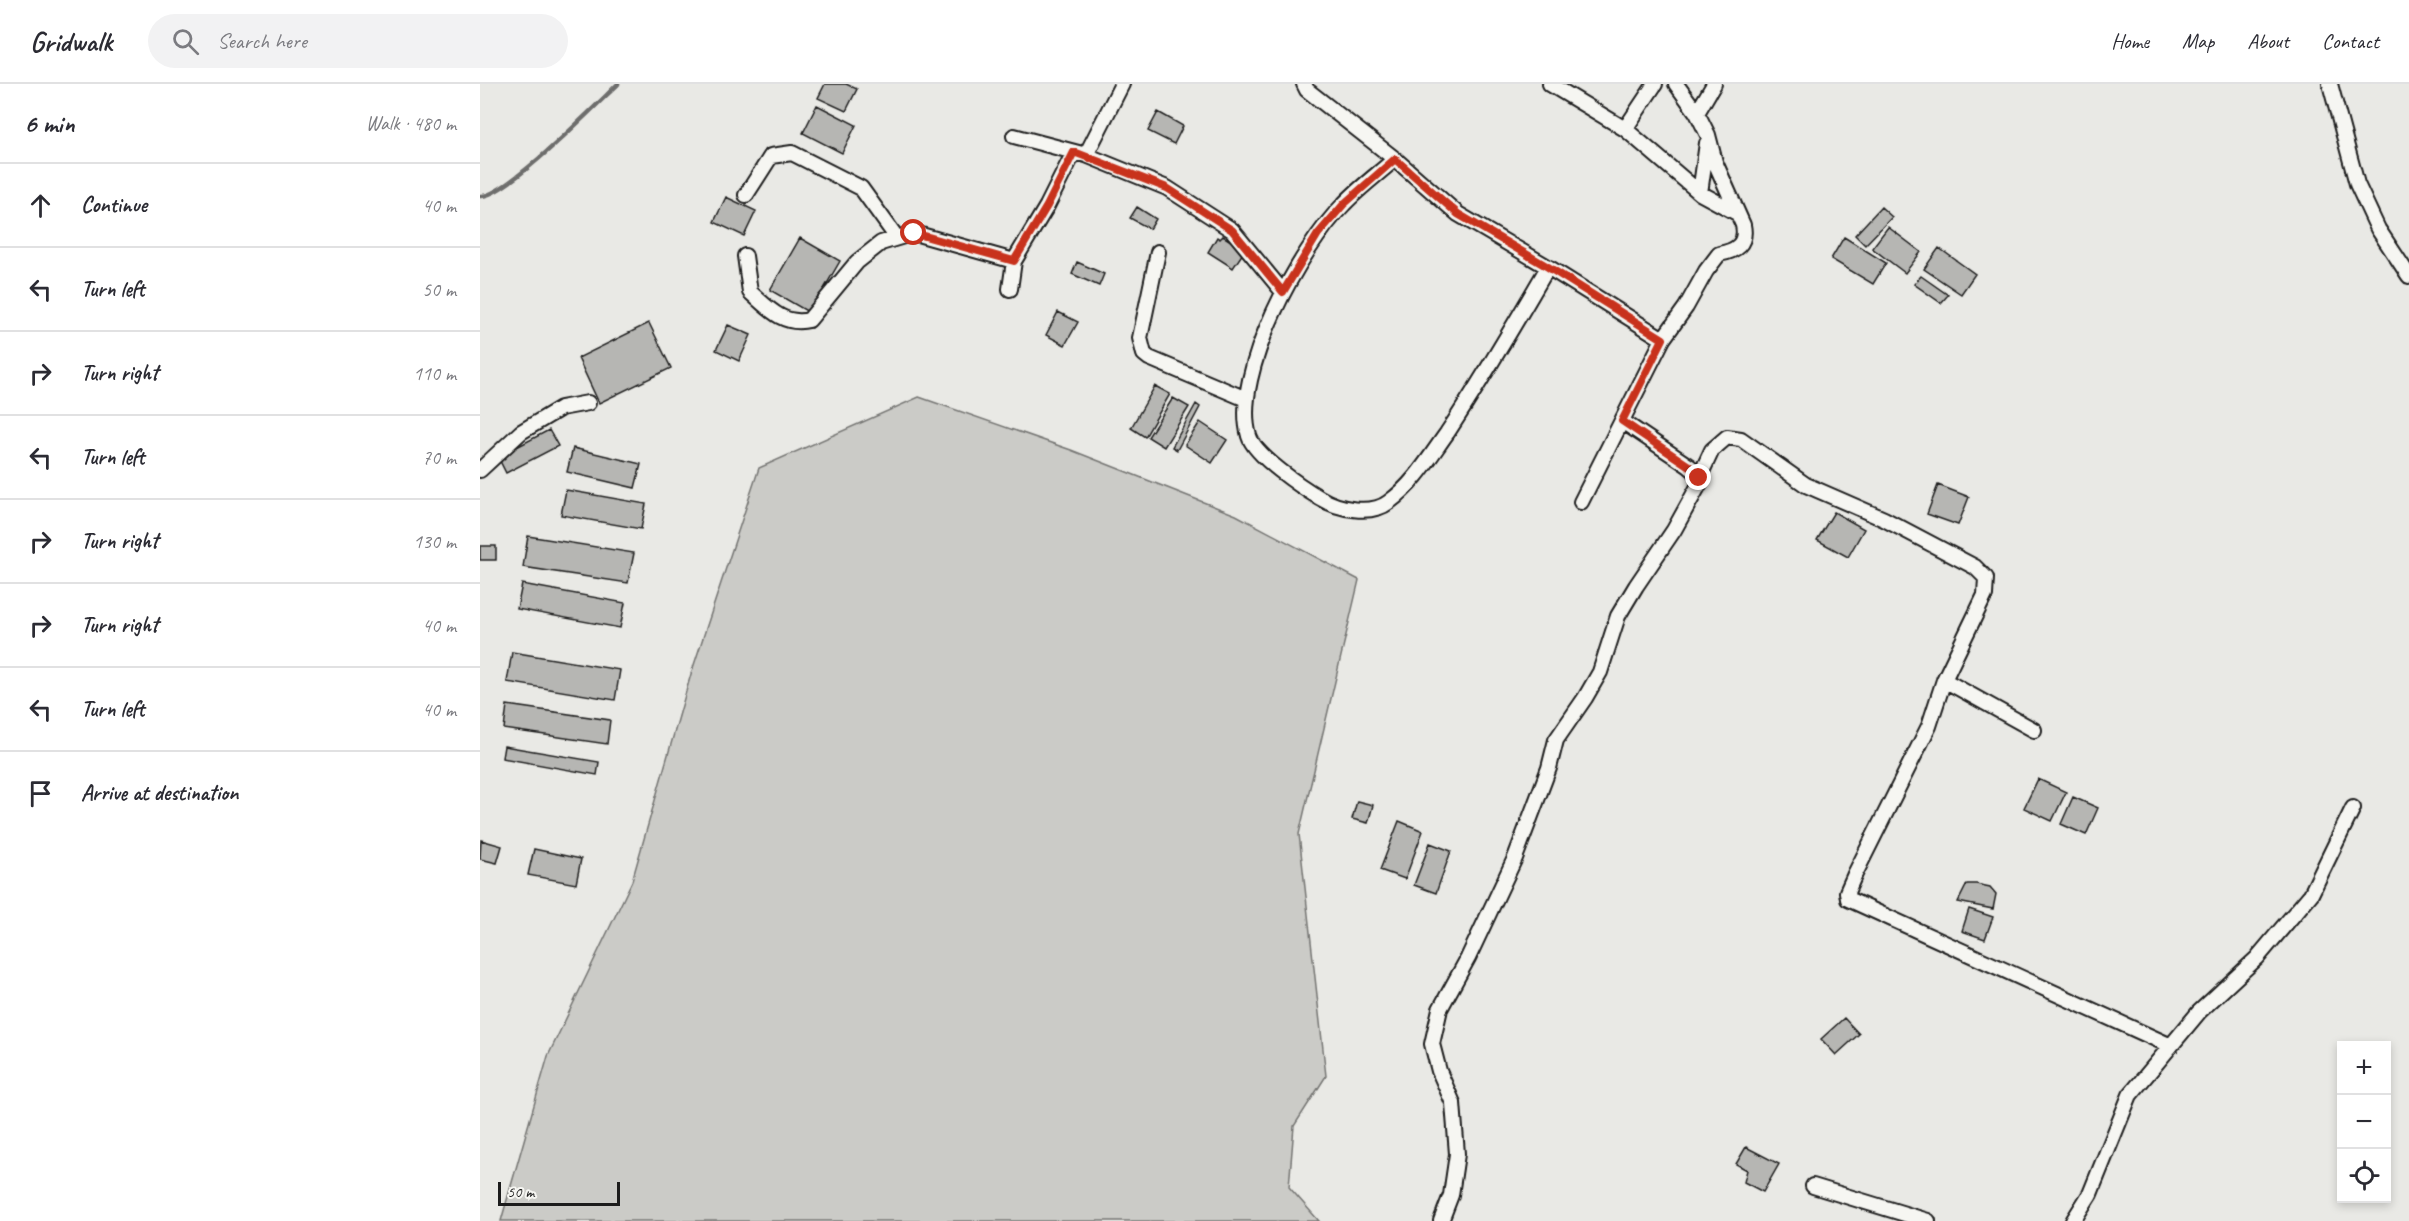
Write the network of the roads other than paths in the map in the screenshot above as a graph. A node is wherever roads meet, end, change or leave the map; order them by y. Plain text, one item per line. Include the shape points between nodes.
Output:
1 (1122, 84) edge
2 (1304, 84) edge
3 (1550, 84) edge
4 (1655, 84) edge
5 (1677, 84) edge
6 (1714, 84) edge
7 (2330, 84) edge
8 (1697, 113) junction
9 (1625, 129) junction
10 (1708, 135) junction
11 (1014, 136) dead end
12 (1080, 153) junction
13 (1395, 159) junction
14 (1700, 193) junction
15 (746, 195) dead end
16 (1737, 213) junction
17 (897, 238) junction
18 (1158, 252) dead end
19 (745, 256) dead end
20 (1014, 261) junction
21 (1548, 267) junction
22 (2409, 276) edge
23 (1010, 289) dead end
24 (1283, 292) junction
25 (1663, 339) junction
26 (1246, 399) junction
27 (588, 403) dead end
28 (1622, 421) junction
29 (480, 470) edge
30 (1699, 478) junction
31 (1581, 502) dead end
32 (1944, 680) junction
33 (2034, 730) dead end
34 (2353, 808) dead end
35 (2169, 1046) junction
36 (1813, 1186) dead end
37 (1442, 1221) edge
38 (1928, 1221) edge
39 (2073, 1221) edge

1 - 12 street
2 - 13 street via 1322,103
3 - 9 street
4 - 9 street
5 - 8 street
6 - 8 street
7 - 22 street via 2357,184 2378,228
8 - 10 street
9 - 14 street
10 - 14 street
10 - 16 street
11 - 12 street
12 - 20 street
12 - 24 street via 1167,188 1232,230
13 - 21 street via 1458,214
13 - 24 street via 1344,204 1318,234
14 - 16 street
15 - 17 street via 771,156 792,153 861,188
16 - 25 street via 1745,235 1741,243 1734,251 1719,254
17 - 19 street via 881,243 856,261 810,320 796,323 774,313 750,292
17 - 20 street via 914,233
18 - 26 street via 1140,338 1144,354
20 - 23 street
21 - 25 street
21 - 26 street via 1416,478 1387,504 1363,510 1331,505 1304,489 1273,464 1250,438
24 - 26 street via 1255,360
25 - 28 street
27 - 29 street via 561,408 521,432
28 - 30 street via 1689,466
28 - 31 street
30 - 32 street via 1712,450 1727,437 1741,439 1806,485 1884,519 1975,567 1986,578 1985,595
30 - 37 street via 1700,483 1674,530 1618,616 1600,672 1556,740 1550,768 1515,858 1440,1008 1432,1044 1453,1103 1457,1154
32 - 33 street
32 - 35 street via 1929,726 1855,874 1848,899
34 - 35 street via 2311,894 2257,958
35 - 39 street via 2130,1095 2090,1194
36 - 38 street

